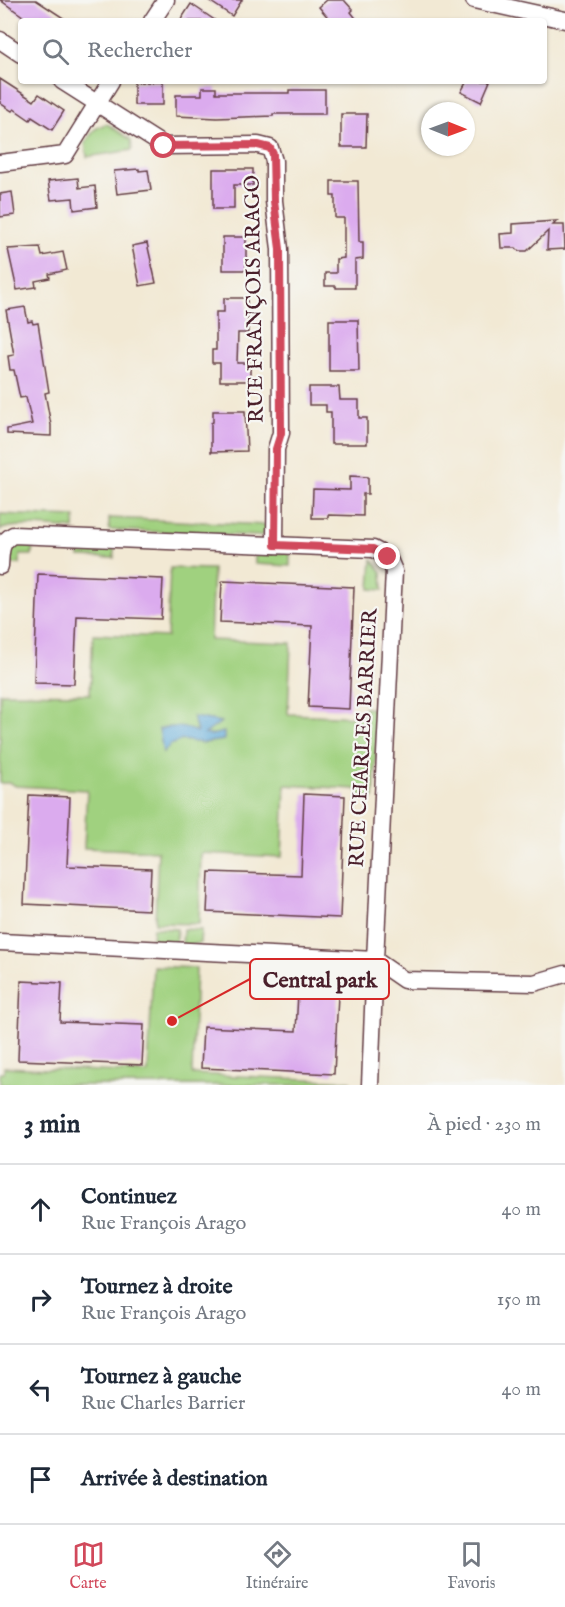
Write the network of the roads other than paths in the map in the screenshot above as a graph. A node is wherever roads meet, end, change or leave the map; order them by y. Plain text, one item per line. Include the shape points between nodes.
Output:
1 (166, 0) edge
2 (474, 0) edge
3 (154, 18) edge
4 (565, 20) edge
5 (0, 40) edge
6 (18, 52) edge
7 (67, 84) edge
8 (109, 84) edge
9 (97, 103) junction
10 (0, 163) edge
11 (275, 545) junction
12 (0, 566) edge
13 (0, 942) edge
14 (375, 960) junction
15 (565, 974) edge
16 (370, 1085) edge

1 - 3 street
2 - 4 street
5 - 6 street
7 - 9 street
8 - 9 street
9 - 10 street via 65,155
9 - 11 street, RUE FRANÇOIS ARAGO via 164,146 258,145 270,148 273,154 280,249 281,433 276,449
11 - 12 street, RUE CHARLES BARRIER via 13,535 1,545
11 - 14 street, RUE CHARLES BARRIER via 373,549 388,557 394,571
13 - 14 street
14 - 15 street via 404,980 534,983
14 - 16 street, RUE CHARLES BARRIER

